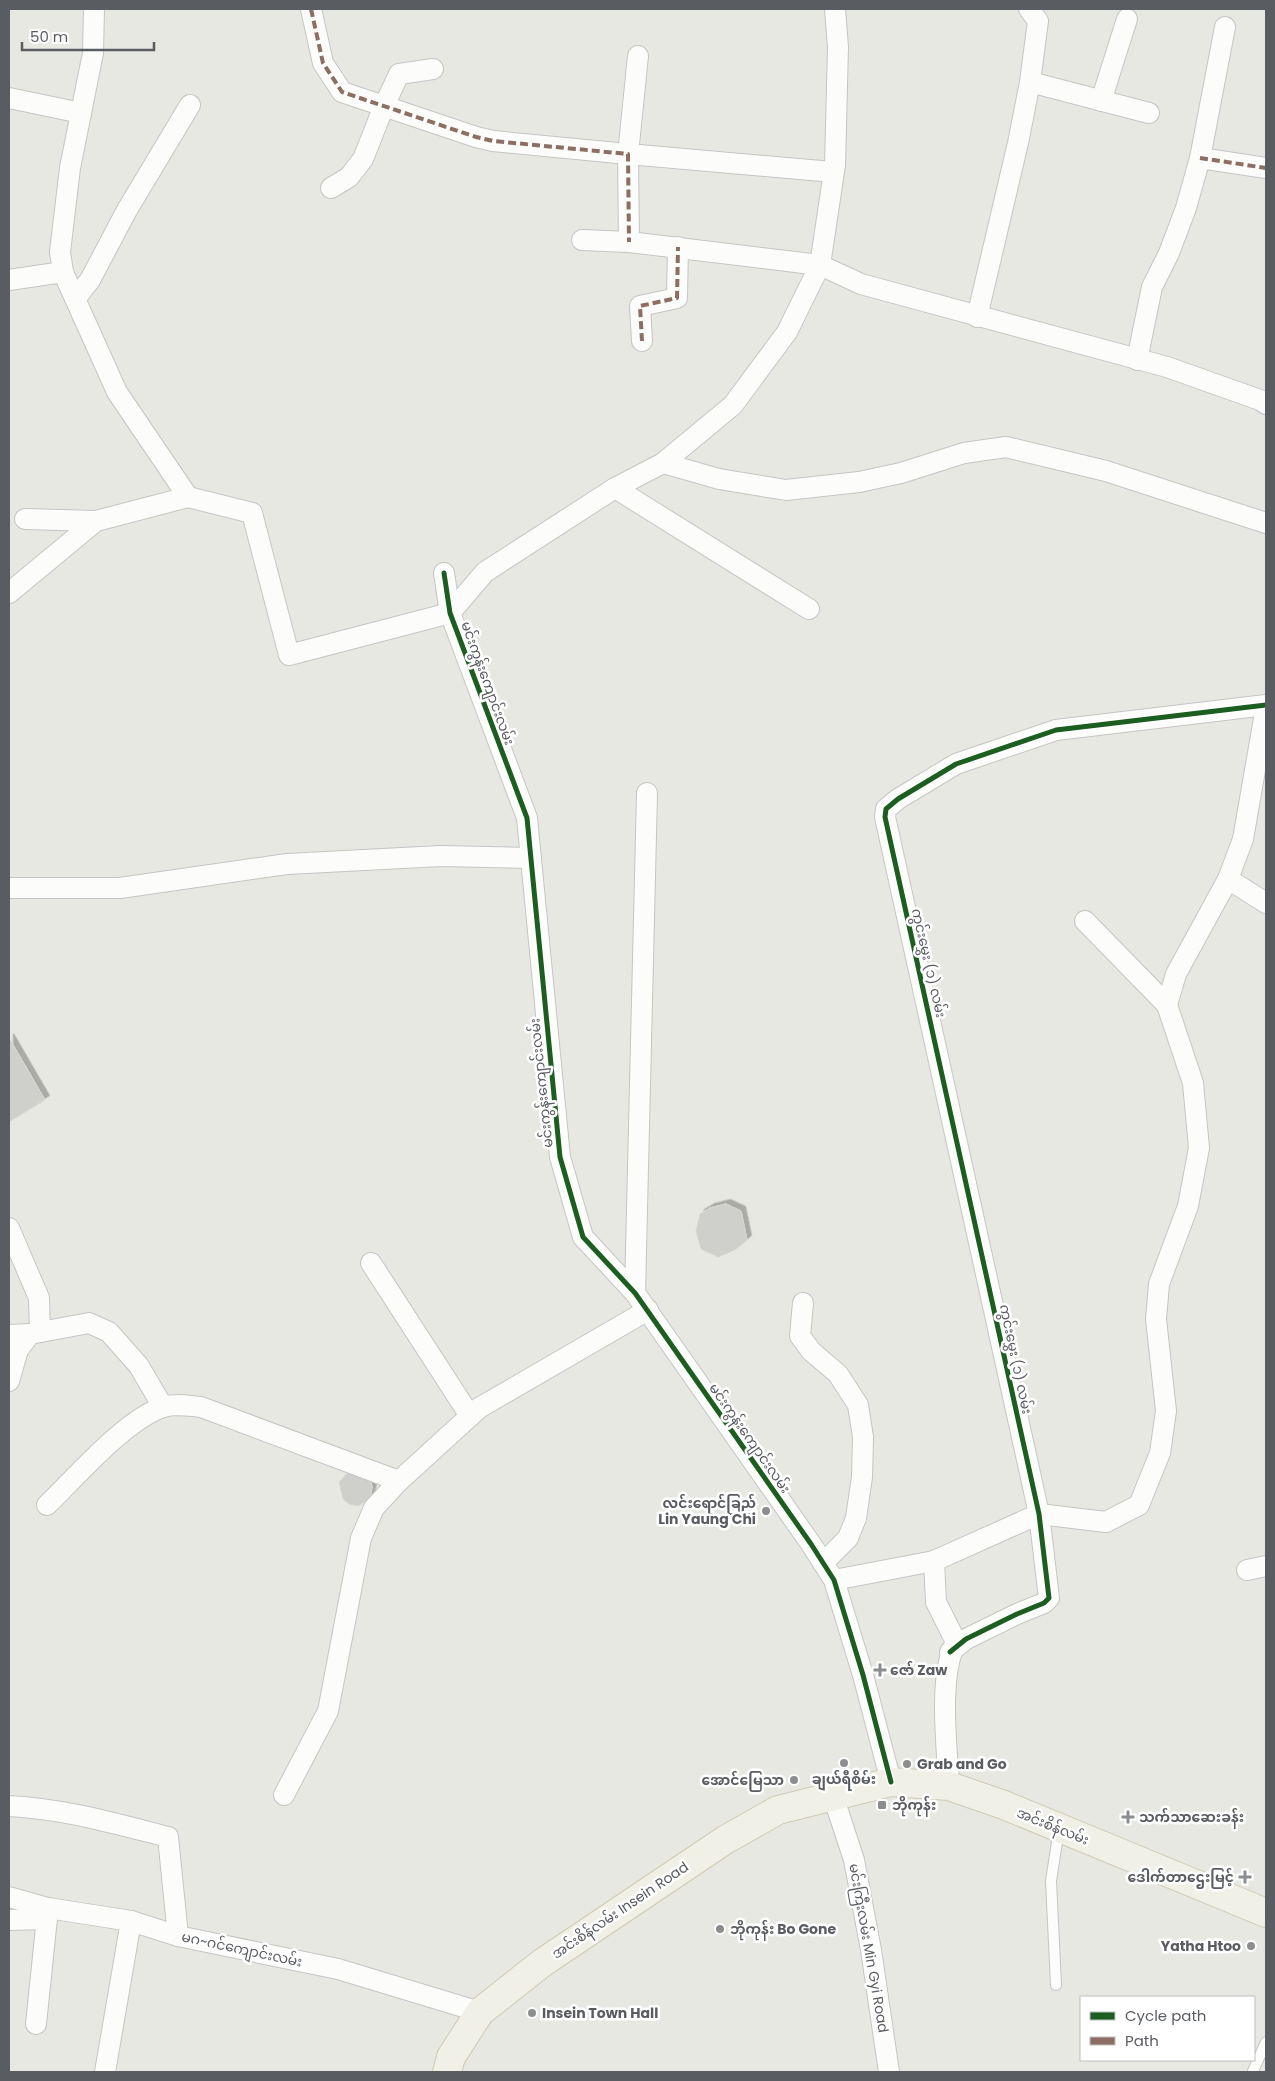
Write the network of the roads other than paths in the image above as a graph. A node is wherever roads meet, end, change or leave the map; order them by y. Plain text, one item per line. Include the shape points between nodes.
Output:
1 (94, 9) edge
2 (311, 9) edge
3 (834, 9) edge
4 (1029, 9) edge
5 (1127, 19) dead end
6 (1224, 27) dead end
7 (638, 56) dead end
8 (433, 69) dead end
9 (1030, 82) junction
10 (9, 98) edge
11 (1101, 101) junction
12 (190, 105) dead end
13 (384, 106) junction
14 (81, 113) junction
15 (1149, 113) dead end
16 (628, 154) junction
17 (1200, 158) junction
18 (1266, 168) edge
19 (834, 172) junction
20 (331, 188) dead end
21 (582, 240) dead end
22 (629, 242) junction
23 (678, 247) junction
24 (820, 264) junction
25 (63, 272) junction
26 (9, 280) edge
27 (76, 298) junction
28 (977, 317) junction
29 (642, 341) dead end
30 (1137, 360) junction
31 (1266, 404) edge
32 (663, 463) junction
33 (615, 488) junction
34 (188, 497) junction
35 (25, 519) dead end
36 (96, 521) junction
37 (1266, 523) edge
38 (444, 573) dead end
39 (9, 593) edge
40 (809, 609) dead end
41 (450, 613) junction
42 (1266, 706) edge
43 (647, 793) dead end
44 (531, 858) junction
45 (1228, 879) junction
46 (9, 888) edge
47 (1266, 903) edge
48 (1085, 921) dead end
49 (1167, 1005) junction
50 (9, 1228) edge
51 (371, 1263) dead end
52 (635, 1293) junction
53 (803, 1303) dead end
54 (648, 1310) junction
55 (35, 1333) junction
56 (12, 1346) edge
57 (9, 1381) edge
58 (164, 1407) junction
59 (470, 1416) junction
60 (398, 1481) junction
61 (47, 1505) dead end
62 (1039, 1514) junction
63 (934, 1560) junction
64 (824, 1563) junction
65 (834, 1580) junction
66 (950, 1652) junction
67 (891, 1782) junction
68 (949, 1786) junction
69 (284, 1795) dead end
70 (833, 1796) junction
71 (9, 1806) edge
72 (1059, 1828) junction
73 (9, 1897) edge
74 (47, 1913) junction
75 (1266, 1914) edge
76 (9, 1920) edge
77 (131, 1921) junction
78 (178, 1936) junction
79 (1056, 1985) dead end
80 (480, 2012) junction
81 (36, 2024) dead end
82 (1266, 2042) edge
83 (1253, 2071) dead end
84 (105, 2072) edge
85 (447, 2072) edge
86 (889, 2072) edge

1 - 14 street via 93,53
2 - 13 street via 323,63 342,92
3 - 19 street via 838,47
4 - 9 street via 1038,21
5 - 11 street
6 - 17 street
7 - 16 street
8 - 13 street via 399,74
9 - 11 street
9 - 28 street
10 - 14 street
11 - 15 street
12 - 27 street via 127,210 90,280
13 - 16 street via 485,139
13 - 20 street via 363,159 349,177
14 - 25 street via 70,168 61,243
16 - 19 street
16 - 22 street
17 - 18 street
17 - 30 street via 1186,208 1152,287
19 - 24 street
21 - 22 street
22 - 23 street
23 - 24 street
23 - 29 street via 677,298 640,306
24 - 28 street via 861,284
24 - 32 street via 787,332 733,405
25 - 26 street
25 - 27 street
27 - 34 street via 117,392
28 - 30 street
30 - 31 street via 1167,367
32 - 33 street
32 - 37 street via 719,479 786,490 859,482 964,453 1006,447 1106,471
33 - 40 street
33 - 41 street via 485,572
34 - 36 street
34 - 41 street via 252,513 289,655
35 - 36 street
36 - 39 street
38 - 41 street, မင်းကွန်းကျောင်းလမ်း
41 - 44 street, မင်းကွန်းကျောင်းလမ်း via 527,818
42 - 45 street via 1243,839
42 - 62 street, ကွင်းမွှေး (၁) လမ်း via 1056,730 956,764 886,809 885,817
43 - 52 street
44 - 46 street via 441,856 287,864 120,888
44 - 52 street, မင်းကွန်းကျောင်းလမ်း via 560,1156 583,1237
45 - 47 street
45 - 49 street via 1176,974
48 - 49 street
49 - 62 street via 1193,1083 1199,1148 1188,1206 1159,1284 1156,1319 1166,1411 1160,1452 1139,1505 1106,1522
50 - 55 street via 38,1298
51 - 59 street
52 - 54 street, မင်းကွန်းကျောင်းလမ်း
53 - 64 street via 800,1336 811,1351 838,1374 858,1405 863,1437 856,1518 848,1538
54 - 59 street
54 - 64 street, မင်းကွန်းကျောင်းလမ်း
55 - 56 street
55 - 58 street via 89,1323 109,1332 139,1366
56 - 57 street
58 - 60 street via 201,1407
58 - 61 street via 124,1431
59 - 60 street
60 - 69 street via 374,1508 361,1538 328,1711
62 - 63 street
62 - 66 street via 1048,1601 966,1639
63 - 65 street
63 - 66 street via 936,1602 956,1642
64 - 65 street, မင်းကွန်းကျောင်းလမ်း
65 - 67 street, မင်းကွန်းကျောင်းလမ်း
66 - 68 street via 945,1707
67 - 68 main road, အင်းစိန်လမ်း
67 - 70 main road, အင်းစိန်လမ်း
68 - 72 main road, အင်းစိန်လမ်း
70 - 80 main road, အင်းစိန်လမ်း Insein Road via 778,1810 725,1840 542,1963
70 - 86 street, မင်းကြီးလမ်း Min Gyi Road via 854,1860
71 - 78 street via 88,1816 168,1837
72 - 75 main road, အင်းစိန်လမ်း
72 - 79 lane via 1051,1881
73 - 74 street
74 - 76 street, မဂ~ဂင်ကျောင်းလမ်း
74 - 77 street, မဂ~ဂင်ကျောင်းလမ်း
74 - 81 street
77 - 78 street, မဂ~ဂင်ကျောင်းလမ်း
77 - 84 street
78 - 80 street, မဂ~ဂင်ကျောင်းလမ်း via 338,1969
80 - 85 main road, အင်းစိန်လမ်း Insein Road via 451,2057
82 - 83 lane

